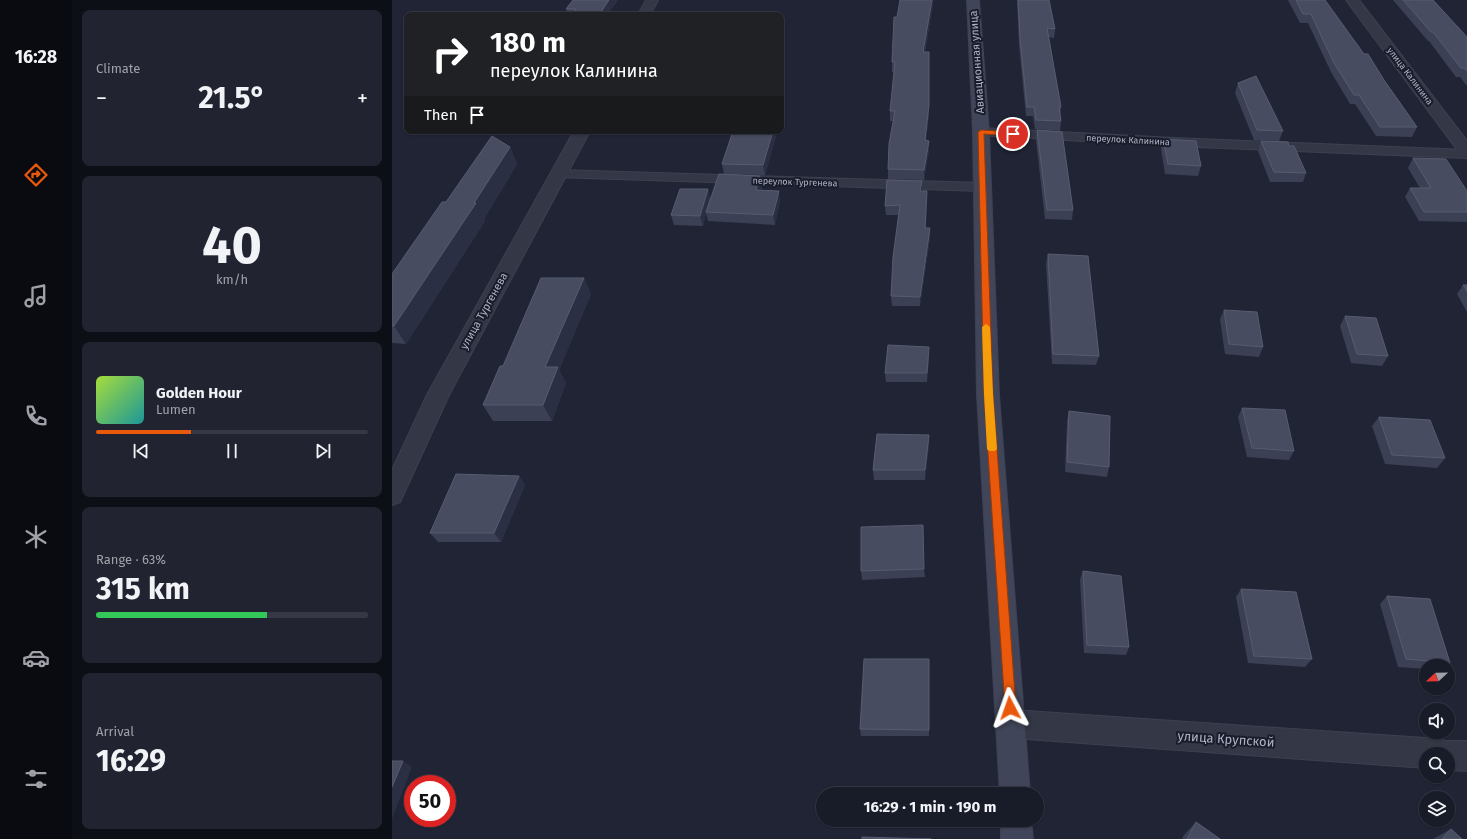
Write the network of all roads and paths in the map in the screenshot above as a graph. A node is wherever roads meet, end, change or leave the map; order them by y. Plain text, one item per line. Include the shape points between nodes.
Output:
1 (652, 0) edge
2 (973, 0) edge
3 (1352, 0) edge
4 (646, 12) edge
5 (981, 132) junction
6 (580, 134) edge
7 (1467, 153) edge
8 (559, 174) junction
9 (982, 187) junction
10 (392, 495) edge
11 (1012, 724) junction
12 (1419, 753) edge
13 (1455, 755) edge
14 (1467, 756) edge
15 (1015, 787) edge
16 (1016, 827) edge
17 (1017, 839) edge

1 - 4 street
2 - 5 main road, Авиационная улица
3 - 7 street, улица Калинина
5 - 7 lane, переулок Калинина
5 - 9 main road, Авиационная улица
6 - 8 street, улица Тургенева
8 - 9 lane, переулок Тургенева
8 - 10 street, улица Тургенева via 438,395
9 - 11 main road, Авиационная улица via 988,394
11 - 12 street, улица Крупской
11 - 15 main road, Авиационная улица
13 - 14 street
16 - 17 main road

